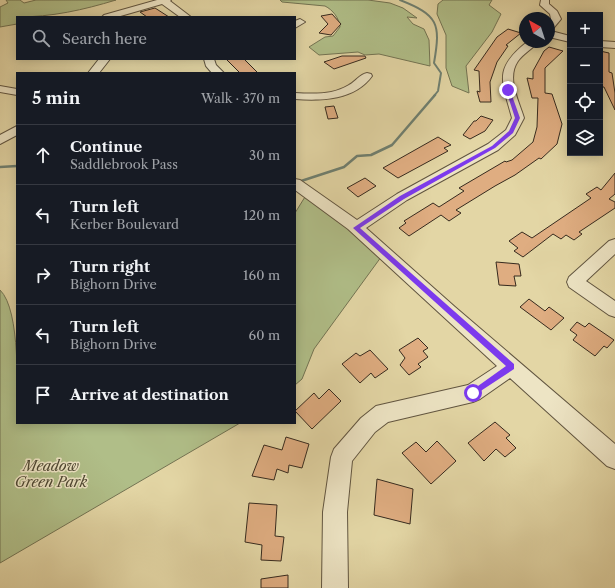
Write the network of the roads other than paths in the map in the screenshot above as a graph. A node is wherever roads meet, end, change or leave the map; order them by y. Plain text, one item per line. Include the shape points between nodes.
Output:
1 (165, 0) edge
2 (545, 0) edge
3 (553, 12) edge
4 (110, 16) edge
5 (185, 16) edge
6 (555, 35) edge
7 (567, 38) edge
8 (603, 44) edge
9 (615, 45) edge
10 (525, 48) edge
11 (104, 60) edge
12 (209, 60) edge
13 (94, 72) edge
14 (217, 72) edge
15 (367, 76) dead end
16 (0, 89) edge
17 (16, 92) edge
18 (296, 96) edge
19 (16, 131) edge
20 (0, 140) edge
21 (296, 184) edge
22 (356, 228) junction
23 (615, 245) edge
24 (615, 310) edge
25 (511, 366) junction
26 (615, 458) edge
27 (335, 588) edge

1 - 4 street
1 - 5 street
2 - 3 street via 544,5
6 - 7 street
8 - 9 street
10 - 22 street via 508,67 508,90 518,118 511,132 493,147 402,198
11 - 13 street
12 - 14 street via 213,70
15 - 18 street via 345,92 316,97
16 - 17 street
19 - 20 street
21 - 22 street
22 - 25 street
23 - 24 street via 575,282
25 - 26 street
25 - 27 street via 473,393 383,413 368,425 342,457 335,512

